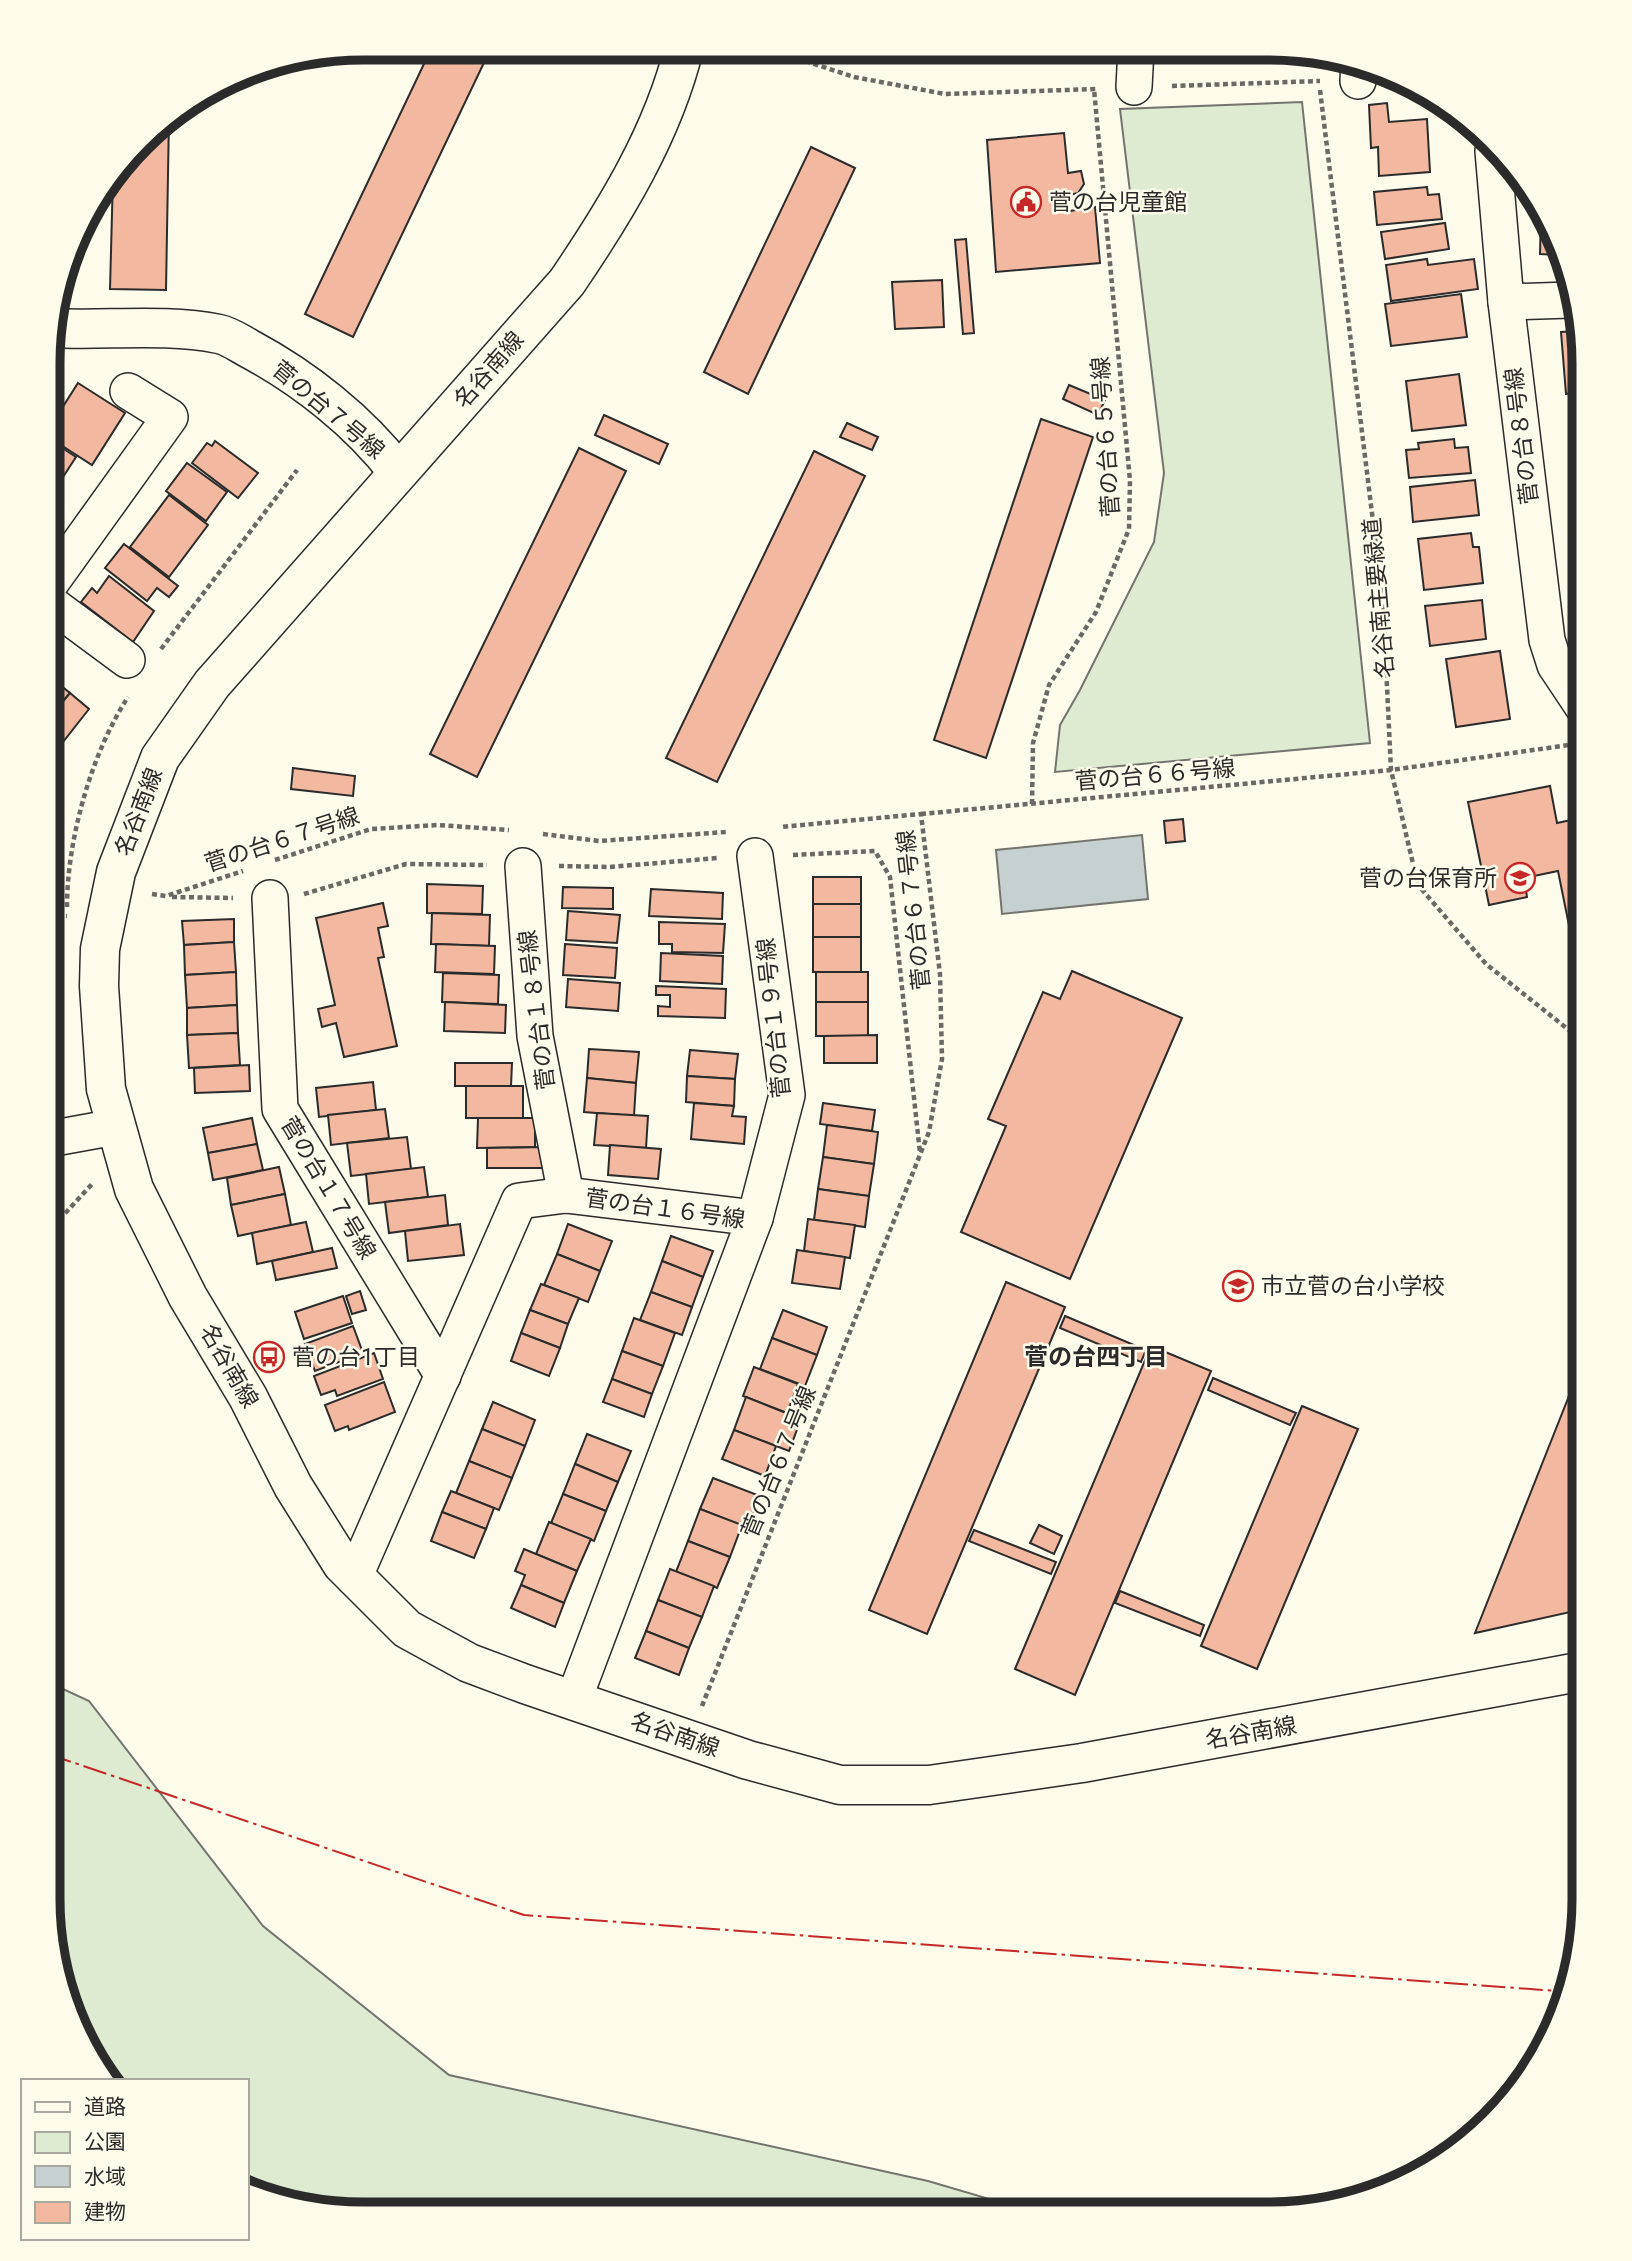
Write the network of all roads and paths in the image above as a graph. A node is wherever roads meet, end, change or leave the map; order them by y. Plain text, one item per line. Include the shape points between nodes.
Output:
1 (680, 60) edge
2 (802, 60) edge
3 (1135, 60) edge
4 (1356, 73) edge
5 (1318, 81) junction
6 (1134, 87) junction
7 (1094, 89) junction
8 (1494, 159) edge
9 (1566, 300) edge
10 (1506, 302) junction
11 (61, 328) edge
12 (128, 391) dead end
13 (387, 458) junction
14 (59, 571) edge
15 (59, 610) edge
16 (127, 660) dead end
17 (1572, 690) edge
18 (1572, 744) edge
19 (1391, 771) junction
20 (1032, 804) junction
21 (921, 814) junction
22 (778, 827) dead end
23 (521, 831) dead end
24 (534, 833) dead end
25 (747, 844) junction
26 (268, 863) dead end
27 (523, 866) junction
28 (256, 867) dead end
29 (143, 892) dead end
30 (166, 896) junction
31 (270, 898) junction
32 (59, 917) edge
33 (67, 918) dead end
34 (1572, 1032) edge
35 (115, 1127) junction
36 (59, 1137) edge
37 (920, 1154) junction
38 (97, 1178) dead end
39 (566, 1195) junction
40 (755, 1218) junction
41 (59, 1220) edge
42 (443, 1376) junction
43 (354, 1578) junction
44 (1572, 1673) edge
45 (574, 1699) junction
46 (701, 1707) dead end

1 - 13 street, 名谷南線 via 654,135 567,282
2 - 7 path via 854,77 945,94
3 - 6 street
4 - 5 path
5 - 6 path
5 - 19 path, 名谷南主要緑道 via 1382,603
6 - 7 path
7 - 20 path, 菅の台６５号線 via 1130,481 1129,529 1096,612 1049,685 1033,743
8 - 10 street, 菅の台８号線
9 - 10 street
10 - 17 street, 菅の台８号線 via 1547,640 1555,665
11 - 13 street, 菅の台７号線 via 158,326 223,334 289,370
12 - 14 street via 170,417
13 - 35 street, 名谷南線 via 212,684 171,740 148,784 116,872 100,949 102,1054
15 - 16 street
18 - 19 path, 菅の台６６号線
19 - 20 path, 菅の台６６号線
19 - 34 path, 名谷南主要緑道 via 1418,886 1486,964
20 - 21 path, 菅の台６６号線
21 - 22 path, 菅の台６７号線
21 - 37 path, 菅の台６７号線 via 940,974 942,1059 929,1132
23 - 26 path, 菅の台６７号線 via 439,825 371,829
24 - 25 path via 598,841
25 - 27 path via 675,860 609,867
25 - 37 path via 875,851 890,877
25 - 40 street, 菅の台１９号線 via 788,1095
27 - 31 path via 406,864 299,896
27 - 39 street, 菅の台１８号線 via 535,1036
28 - 30 path, 菅の台６７号線
29 - 30 path, 菅の台６７号線
30 - 31 path
31 - 42 street, 菅の台１７号線 via 280,1109
32 - 33 path
35 - 36 street
35 - 43 street, 名谷南線 via 134,1189 188,1297 248,1397 293,1486
37 - 46 path, 菅の台６７号線
38 - 41 path
39 - 40 street, 菅の台１６号線
39 - 42 street, 菅の台１６号線 via 519,1201
40 - 45 street, 菅の台１６号線
42 - 43 street, 菅の台１６号線
43 - 45 street, 名谷南線 via 407,1629 469,1663
44 - 45 street, 名谷南線 via 1083,1763 929,1785 840,1785 748,1760

